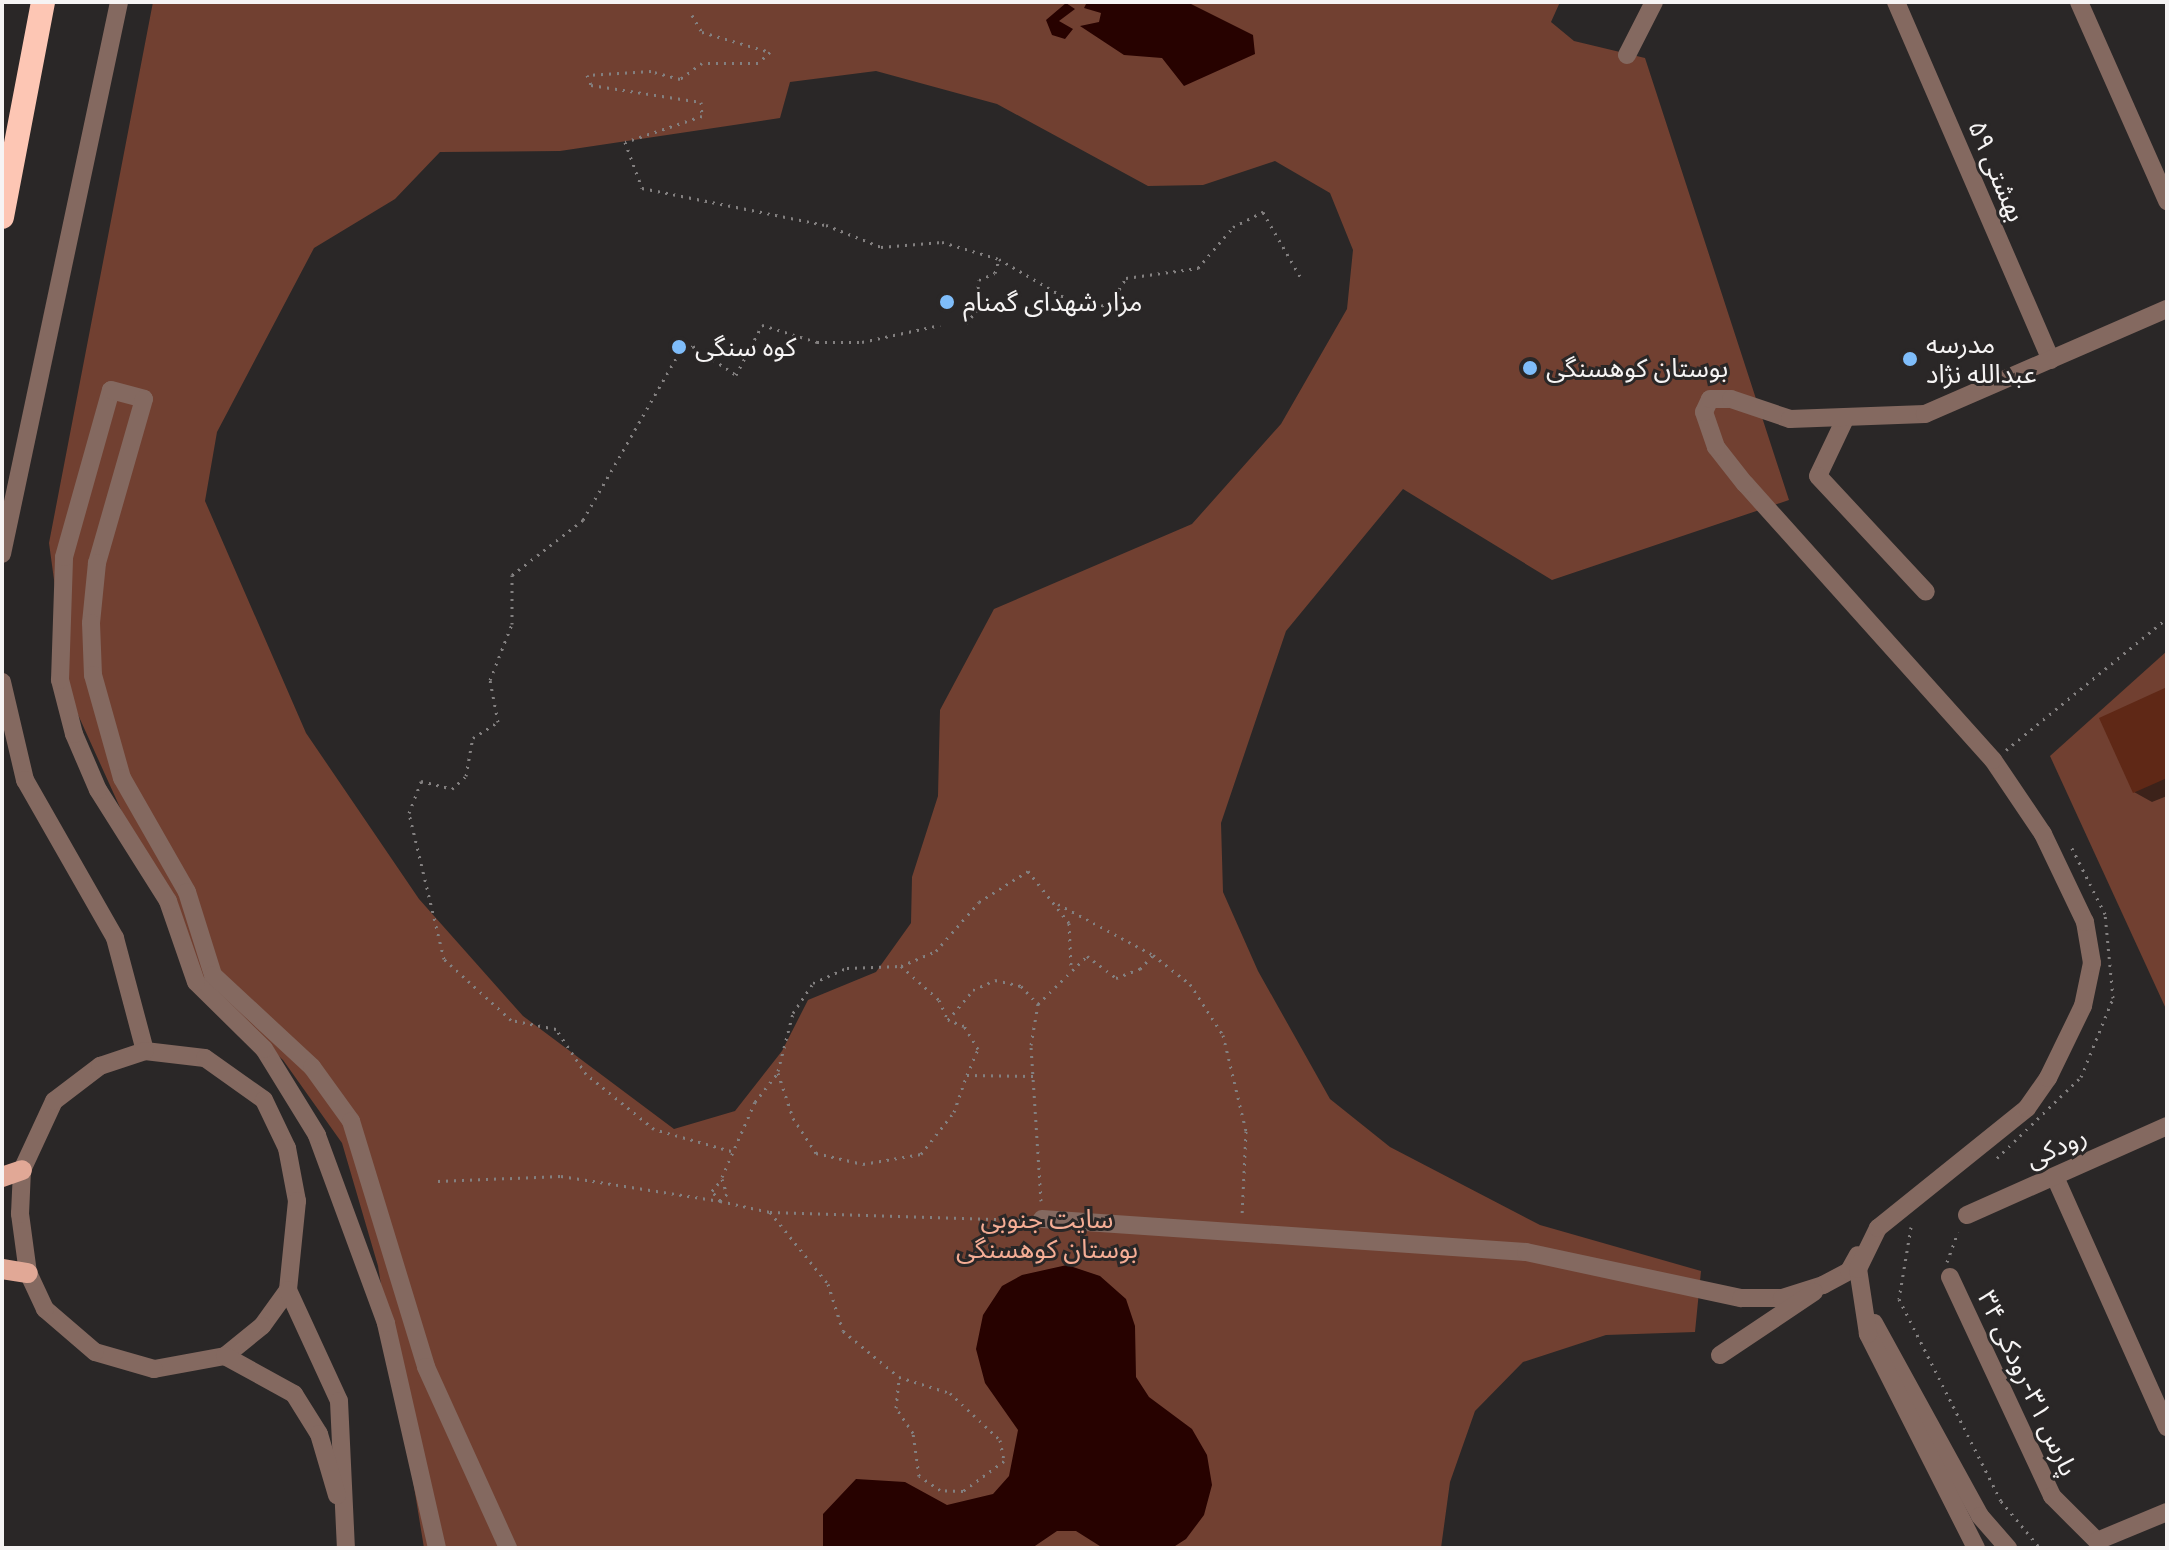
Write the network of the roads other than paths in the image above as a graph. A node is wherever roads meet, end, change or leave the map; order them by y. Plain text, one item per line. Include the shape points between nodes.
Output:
1 (43, 2) edge
2 (119, 2) edge
3 (1654, 2) edge
4 (1896, 2) edge
5 (2079, 2) edge
6 (1627, 55) dead end
7 (2167, 201) edge
8 (2, 217) edge
9 (2167, 309) edge
10 (2051, 360) junction
11 (1846, 417) junction
12 (2, 554) edge
13 (1926, 592) dead end
14 (2, 682) edge
15 (145, 1051) junction
16 (2167, 1126) edge
17 (22, 1170) junction
18 (2, 1177) edge
19 (2055, 1177) junction
20 (1967, 1215) road end
21 (1042, 1219) road end
22 (1864, 1246) junction
23 (2, 1269) edge
24 (28, 1273) junction
25 (1950, 1277) road end
26 (1823, 1285) junction
27 (288, 1290) junction
28 (1720, 1355) dead end
29 (225, 1356) junction
30 (2167, 1427) edge
31 (2167, 1512) edge
32 (343, 1517) junction
33 (346, 1548) edge
34 (437, 1548) edge
35 (508, 1548) edge
36 (1976, 1548) edge
37 (2008, 1548) edge

1 - 8 highway
2 - 12 street
3 - 6 street
4 - 10 street, بهشتی ۵۹
5 - 7 street
9 - 10 street
10 - 11 street via 1925,414
11 - 13 street via 1818,476
11 - 22 street via 1790,419 1731,399 1710,399 1704,412 1716,447 1745,484 2000,753 2085,922 2092,963 2083,1006 2027,1108 1911,1196
14 - 15 street via 25,780 115,938
15 - 17 street via 100,1066 54,1101
15 - 27 street via 205,1058 264,1100 287,1148 297,1201
16 - 19 street, رودکی
17 - 18 main road
17 - 24 street
19 - 20 street, رودکی
19 - 30 street
21 - 26 street via 1526,1252 1741,1298 1782,1298
22 - 26 street via 1849,1271
22 - 36 street via 1857,1288 1868,1334
22 - 37 street via 1868,1310 1980,1516
23 - 24 main road
24 - 29 street via 66,1331 124,1365 154,1369
25 - 31 street, پارس ۳۱-رودکی ۳۴ via 2052,1496 2097,1541
26 - 28 street
27 - 29 street via 262,1326
27 - 32 street via 339,1401
29 - 32 street via 294,1394 319,1434
32 - 33 street
34 - 35 street via 386,1323 317,1135 264,1049 196,982 168,901 98,790 74,734 60,680 64,557 111,390 144,399 97,563 91,623 93,675 122,778 187,892 213,975 312,1067 351,1121 426,1367

